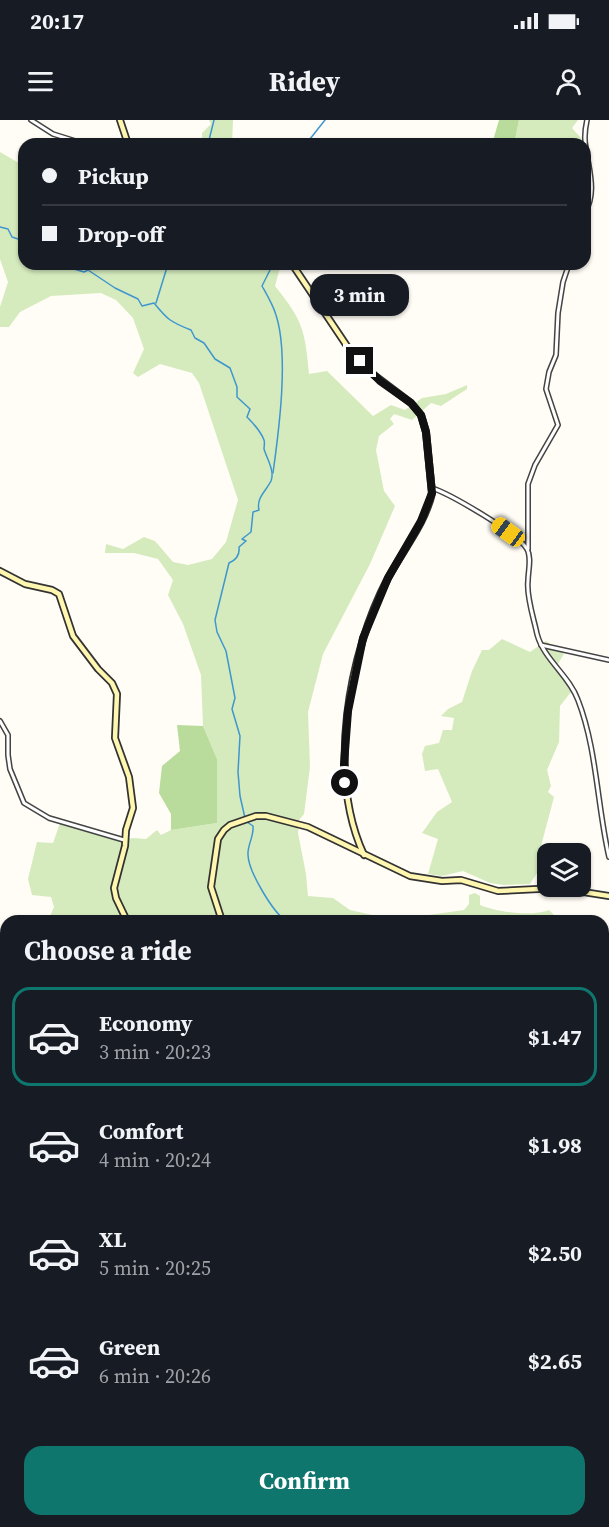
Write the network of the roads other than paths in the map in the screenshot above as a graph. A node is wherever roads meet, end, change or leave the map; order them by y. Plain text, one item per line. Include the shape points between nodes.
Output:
1 (31, 120) edge
2 (120, 120) edge
3 (587, 120) edge
4 (66, 138) edge
5 (126, 138) edge
6 (586, 138) edge
7 (296, 270) edge
8 (567, 270) edge
9 (431, 488) junction
10 (528, 550) junction
11 (0, 571) edge
12 (541, 645) junction
13 (609, 660) edge
14 (0, 721) edge
15 (125, 840) junction
16 (364, 855) junction
17 (609, 856) edge
18 (609, 896) edge
19 (124, 915) edge
20 (220, 915) edge

1 - 4 street
2 - 5 main road
3 - 6 street
7 - 9 main road via 348,349 421,415
8 - 10 street via 557,320 556,355 546,389 558,425 528,484
9 - 10 street via 496,524
9 - 16 main road via 421,521 370,617 350,698 344,772 352,819
10 - 12 street via 527,590
11 - 15 main road via 25,584 59,594 73,636 116,690 115,738 132,790 133,809
12 - 13 street
12 - 17 street via 574,690 580,707
14 - 15 street via 8,735 10,769 24,803 49,818
15 - 19 main road via 114,888
16 - 18 main road via 423,879 464,881 498,891 558,888
16 - 20 main road via 304,826 266,816 245,819 224,830 217,843 211,887

